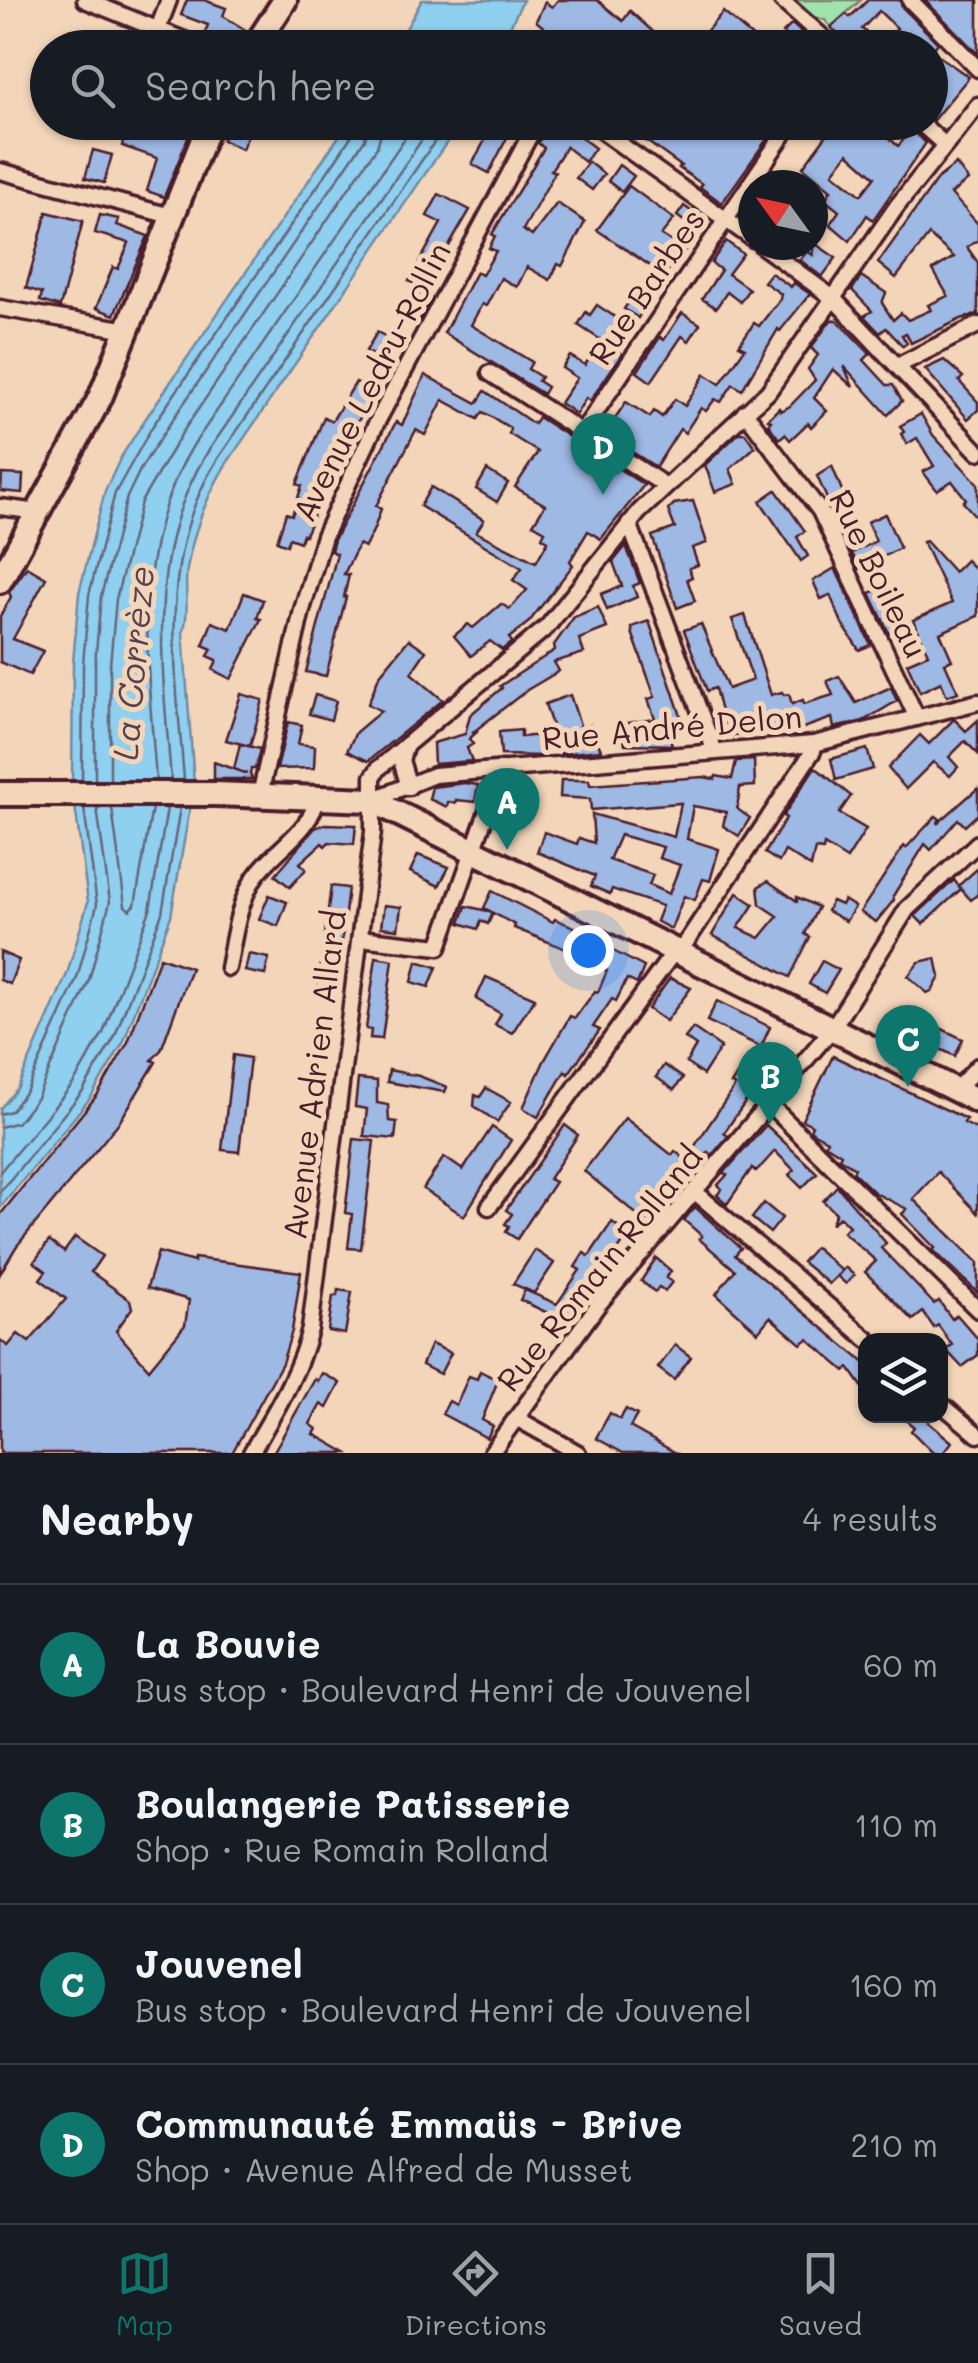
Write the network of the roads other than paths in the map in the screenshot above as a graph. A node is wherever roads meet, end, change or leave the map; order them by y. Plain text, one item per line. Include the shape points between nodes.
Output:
1 (85, 0) edge
2 (169, 0) edge
3 (285, 0) edge
4 (781, 0) edge
5 (910, 0) edge
6 (158, 29) joint
7 (266, 30) edge
8 (815, 30) edge
9 (940, 30) edge
10 (948, 39) edge
11 (978, 69) edge
12 (978, 105) edge
13 (948, 139) edge
14 (203, 140) edge
15 (526, 140) edge
16 (615, 140) edge
17 (780, 140) edge
18 (939, 140) edge
19 (947, 140) edge
20 (944, 144) junction
21 (0, 171) edge
22 (171, 216) junction
23 (726, 220) junction
24 (738, 228) edge
25 (781, 260) edge
26 (833, 298) junction
27 (0, 308) edge
28 (978, 324) edge
29 (128, 330) junction
30 (897, 366) junction
31 (490, 373) dead end
32 (745, 412) junction
33 (582, 432) junction
34 (978, 452) edge
35 (666, 486) junction
36 (0, 507) edge
37 (38, 512) junction
38 (630, 523) junction
39 (0, 581) edge
40 (978, 702) edge
41 (917, 718) junction
42 (814, 744) junction
43 (407, 745) junction
44 (714, 752) junction
45 (502, 770) junction
46 (408, 787) junction
47 (0, 794) edge
48 (260, 796) junction
49 (317, 797) junction
50 (372, 800) junction
51 (978, 843) edge
52 (473, 852) junction
53 (360, 938) junction
54 (676, 952) junction
55 (228, 968) dead end
56 (832, 1029) junction
57 (977, 1069) edge
58 (956, 1090) junction
59 (978, 1101) edge
60 (770, 1105) junction
61 (694, 1192) junction
62 (490, 1207) dead end
63 (978, 1310) edge
64 (860, 1333) edge
65 (948, 1409) edge
66 (516, 1418) junction
67 (978, 1434) edge
68 (251, 1453) edge
69 (492, 1453) edge
70 (578, 1453) edge

1 - 6 street
2 - 6 street
3 - 7 main road
4 - 8 street
5 - 9 street
10 - 11 street
12 - 13 street
14 - 22 main road
15 - 48 street, Avenue Ledru-Rollin via 324,536
16 - 23 street
17 - 23 street, Rue Barbes
18 - 20 street
19 - 20 street
20 - 26 street
21 - 22 street
22 - 29 main road
23 - 24 street
23 - 33 street, Rue Barbes
25 - 26 street
26 - 30 street
26 - 32 street via 778,380
27 - 29 street
28 - 30 street
29 - 37 main road via 100,398
30 - 34 street
31 - 33 street
32 - 35 street
32 - 41 street, Rue Boileau via 820,511
33 - 35 street
35 - 38 street
36 - 37 street
37 - 39 main road
38 - 43 street via 547,627
38 - 44 street
40 - 41 street, Rue André Delon
41 - 42 street, Rue André Delon
42 - 44 street, Rue André Delon
42 - 54 street
43 - 46 street via 401,760
43 - 50 street via 373,777
44 - 45 street, Rue André Delon
45 - 46 street, Rue André Delon via 434,775
45 - 52 street
46 - 50 street, Rue André Delon
47 - 48 main road
48 - 49 main road
49 - 50 main road
49 - 55 street via 315,812 250,886
50 - 52 main road
50 - 53 street, Avenue Adrien Allard
51 - 56 street, Rue Romain Rolland via 907,909
52 - 53 street via 439,946
52 - 54 main road
53 - 68 street, Avenue Adrien Allard via 312,1319 304,1356
54 - 56 main road
54 - 62 street
56 - 58 main road
56 - 60 street, Rue Romain Rolland
57 - 58 street
58 - 59 main road
60 - 61 street, Rue Romain Rolland
60 - 63 street
61 - 64 street
61 - 66 street, Rue Romain Rolland via 598,1305
65 - 67 street
66 - 69 street, Rue Romain Rolland
66 - 70 street

